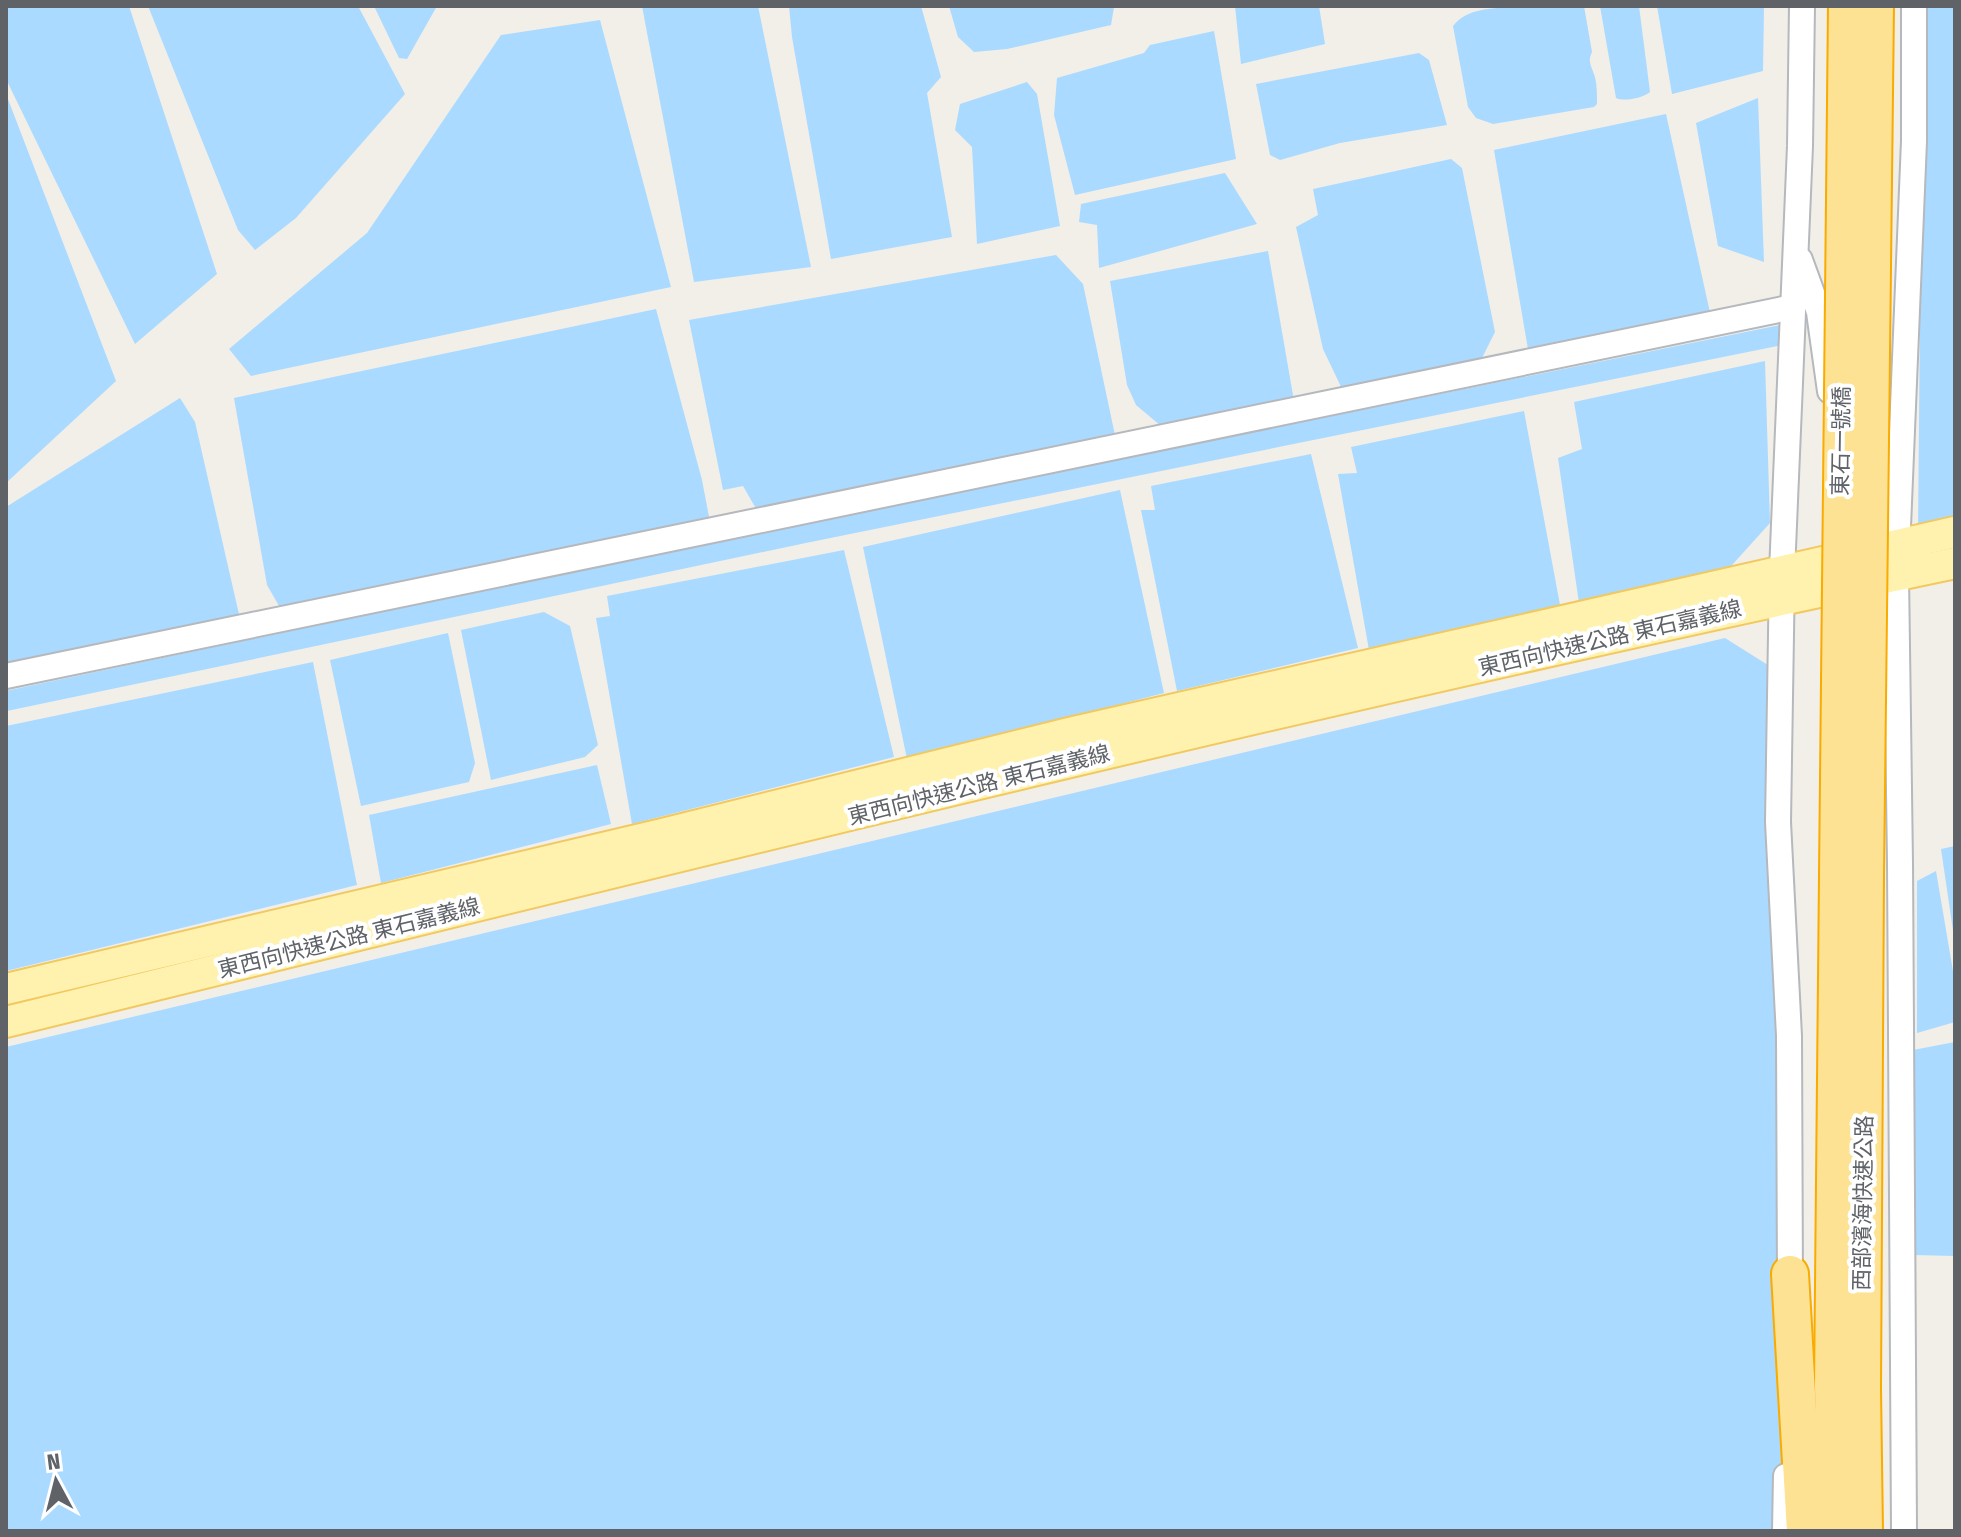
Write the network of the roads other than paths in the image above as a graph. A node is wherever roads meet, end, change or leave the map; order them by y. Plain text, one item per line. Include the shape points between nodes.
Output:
1 (1802, 6) edge
2 (1847, 6) edge
3 (1875, 6) edge
4 (1914, 6) edge
5 (1795, 246) junction
6 (1793, 307) junction
7 (1955, 532) edge
8 (1897, 560) junction
9 (1955, 563) edge
10 (1847, 566) junction
11 (1782, 585) junction
12 (6, 676) edge
13 (1900, 863) junction
14 (1852, 876) junction
15 (6, 989) edge
16 (6, 1022) edge
17 (1790, 1274) junction
18 (1785, 1531) edge
19 (1805, 1531) edge
20 (1837, 1531) edge
21 (1864, 1531) edge
22 (1904, 1531) edge

1 - 5 street
2 - 14 highway, 東石一號橋, bridge via 1838,625
3 - 14 highway, 東石一號橋, bridge
4 - 8 street via 1914,141
5 - 6 street
5 - 10 street via 1819,312
6 - 11 street
6 - 12 street
7 - 8 main road, 東西向快速公路 東石嘉義線
8 - 9 main road, 東西向快速公路 東石嘉義線
8 - 10 main road, 東西向快速公路 東石嘉義線
8 - 13 street
10 - 11 main road, 東西向快速公路 東石嘉義線
10 - 13 street via 1878,787
11 - 15 main road, 東西向快速公路 東石嘉義線 via 1069,733
11 - 16 main road, 東西向快速公路 東石嘉義線
11 - 17 street via 1778,822 1789,1036
13 - 22 street
14 - 20 highway, 西部濱海快速公路 via 1833,1371
14 - 21 highway, 西部濱海快速公路
17 - 18 street
17 - 19 highway

